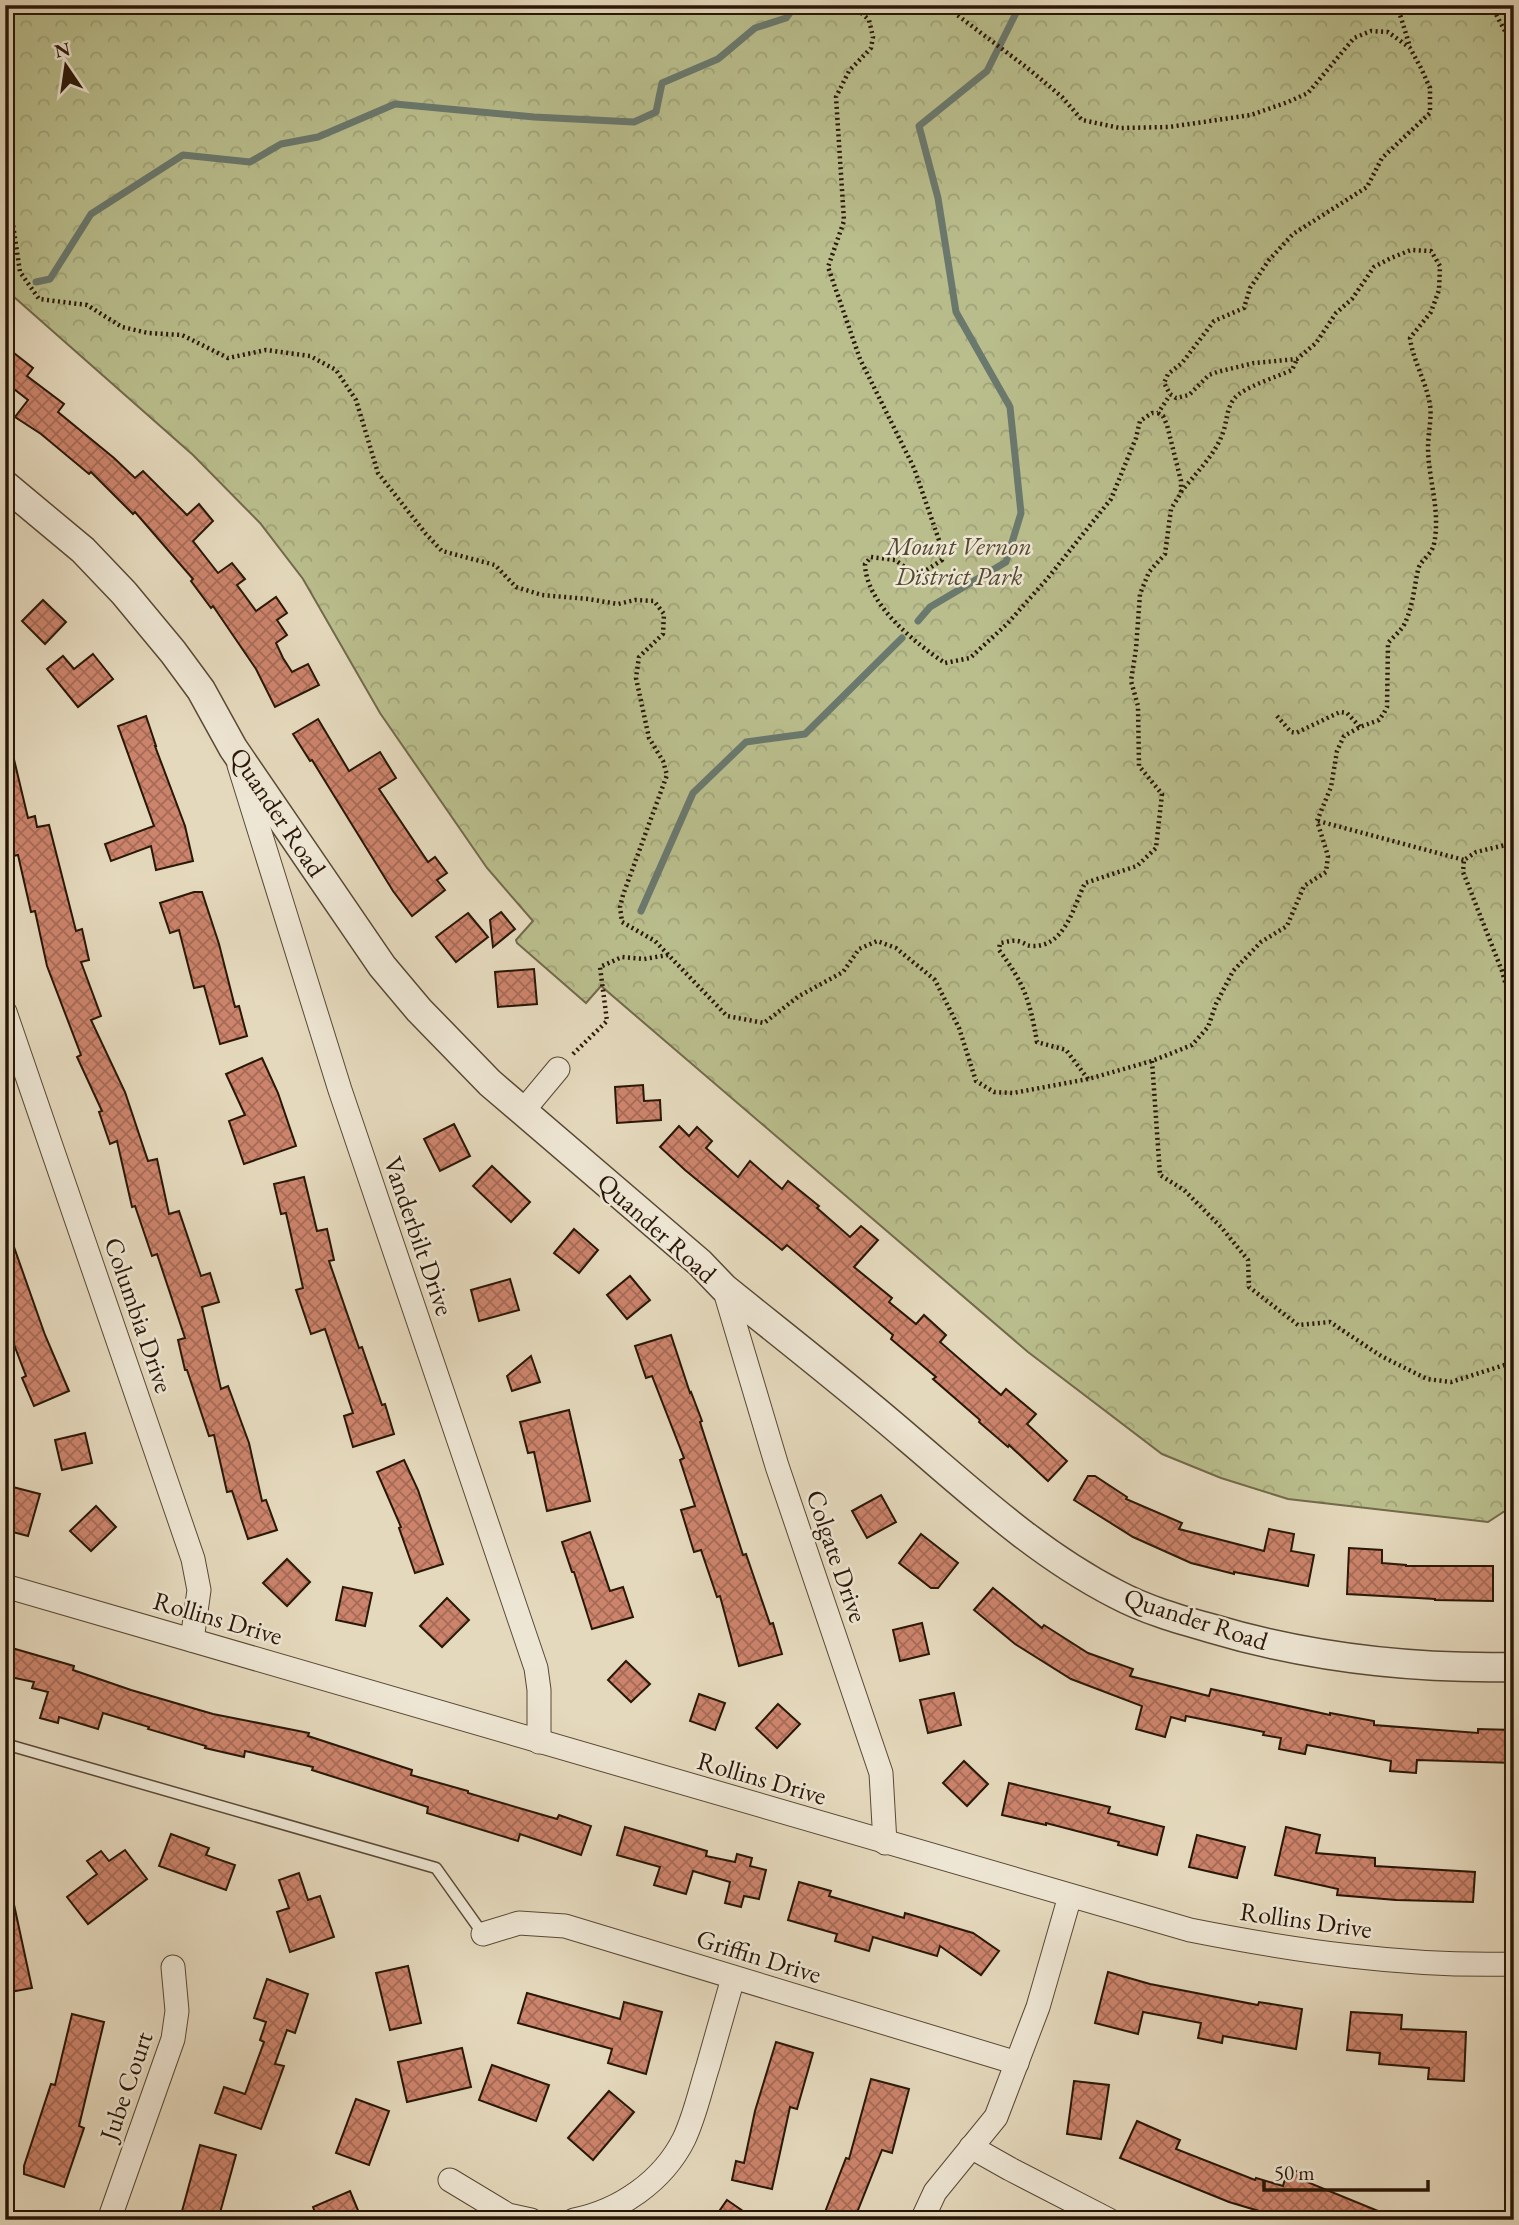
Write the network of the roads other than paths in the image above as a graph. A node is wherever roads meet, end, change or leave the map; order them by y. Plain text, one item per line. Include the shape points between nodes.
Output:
1 (5, 485) edge
2 (233, 748) junction
3 (5, 1012) edge
4 (558, 1069) road end
5 (523, 1111) junction
6 (724, 1288) junction
7 (5, 1586) edge
8 (192, 1640) junction
9 (1514, 1667) edge
10 (539, 1742) junction
11 (5, 1744) edge
12 (885, 1843) junction
13 (1070, 1896) junction
14 (483, 1934) joint
15 (1514, 1964) edge
16 (173, 1967) dead end
17 (733, 1978) junction
18 (1017, 2063) junction
19 (971, 2147) junction
20 (450, 2180) dead end
21 (109, 2220) edge
22 (531, 2220) edge
23 (574, 2220) edge
24 (922, 2220) edge
25 (1109, 2220) edge

1 - 2 street, Quander Road via 83,550 124,593 201,690
2 - 5 street, Quander Road via 382,966 489,1083
2 - 10 street, Vanderbilt Drive via 340,1090 536,1668
3 - 8 street, Columbia Drive via 193,1559 199,1590
4 - 5 street
5 - 6 street, Quander Road
6 - 9 street, Quander Road via 1017,1531 1116,1595 1173,1617 1310,1653 1408,1665
6 - 12 street, Colgate Drive via 777,1466 881,1773
7 - 8 street, Rollins Drive
8 - 10 street, Rollins Drive
10 - 12 street, Rollins Drive
11 - 14 lane via 436,1868
12 - 13 street, Rollins Drive
13 - 15 street, Rollins Drive via 1190,1930 1298,1949 1386,1960
13 - 18 street
14 - 17 street, Griffin Drive via 519,1923 553,1924
16 - 21 street, Jube Court via 177,2011 173,2039
17 - 18 street, Griffin Drive
17 - 23 street via 694,2113 666,2166 638,2193
18 - 19 street via 996,2117
19 - 24 street via 935,2192
19 - 25 street
20 - 22 street via 508,2216

